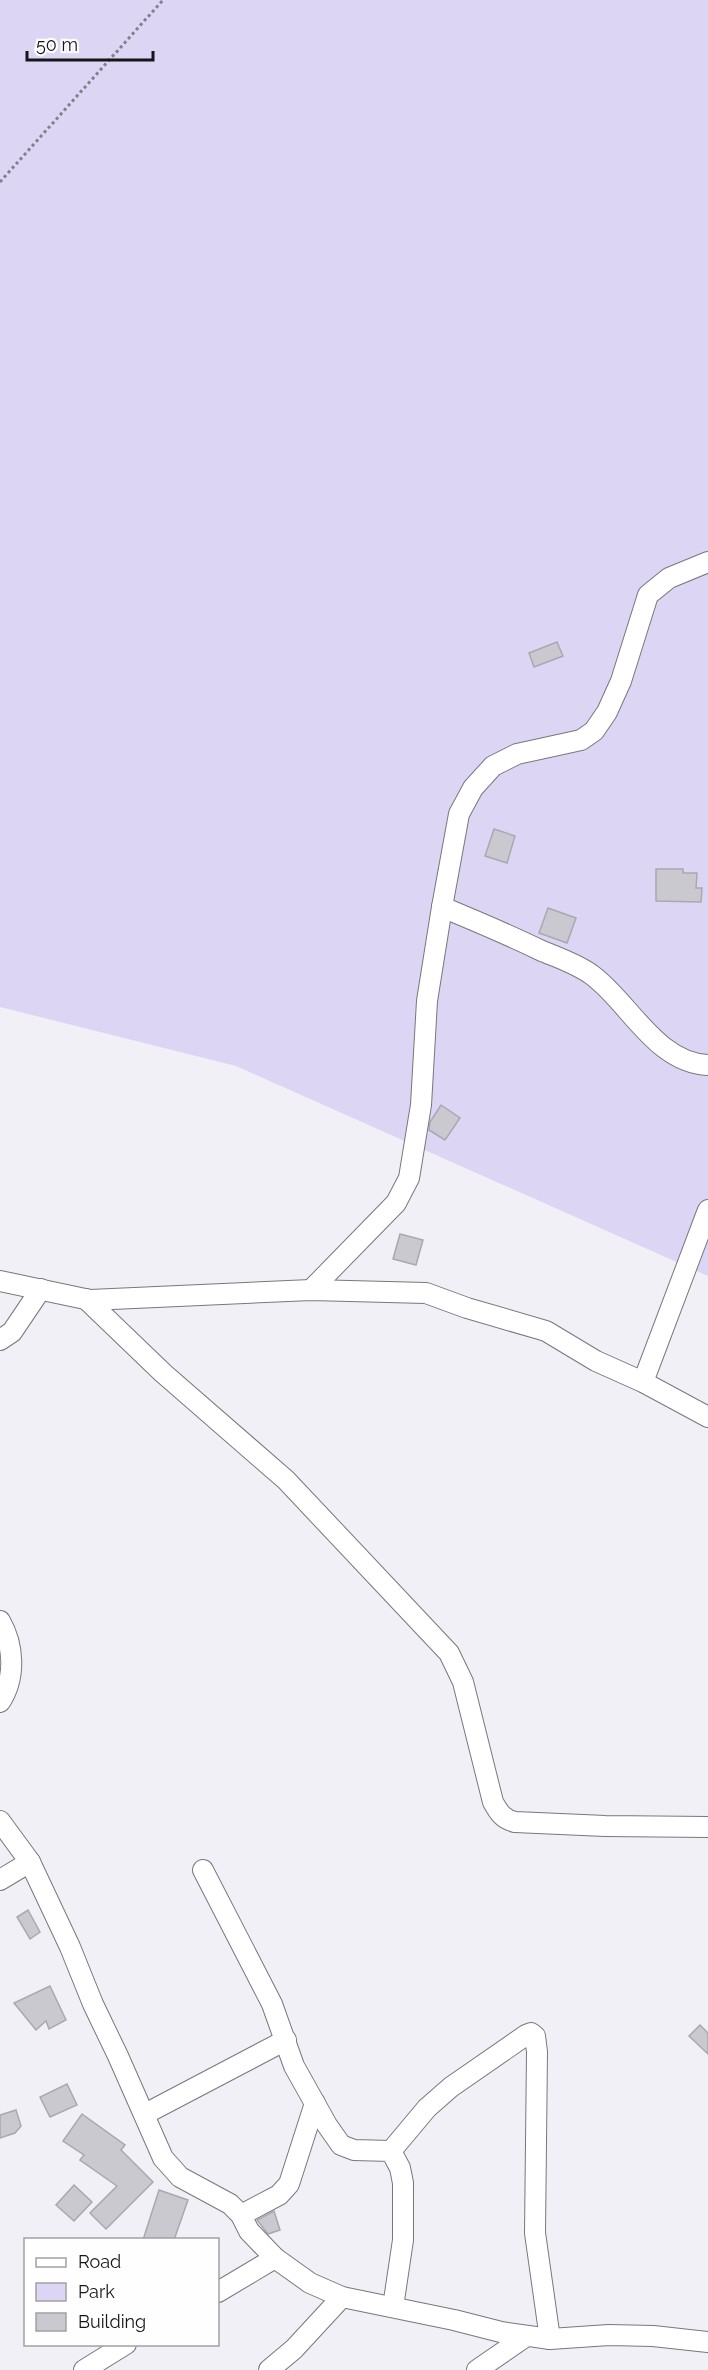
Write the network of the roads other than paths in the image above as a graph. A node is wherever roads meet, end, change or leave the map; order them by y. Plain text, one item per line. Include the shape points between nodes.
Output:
1 (708, 562) edge
2 (442, 907) junction
3 (708, 1065) edge
4 (708, 1210) edge
5 (0, 1281) edge
6 (41, 1289) junction
7 (311, 1290) junction
8 (86, 1299) junction
9 (0, 1343) edge
10 (643, 1382) junction
11 (708, 1417) edge
12 (0, 1621) edge
13 (0, 1702) edge
14 (0, 1821) edge
15 (708, 1827) edge
16 (30, 1862) junction
17 (203, 1870) dead end
18 (0, 1880) edge
19 (286, 2040) junction
20 (315, 2103) junction
21 (145, 2114) junction
22 (391, 2151) junction
23 (241, 2215) junction
24 (275, 2258) junction
25 (219, 2291) edge
26 (342, 2297) junction
27 (393, 2307) junction
28 (525, 2337) junction
29 (550, 2339) junction
30 (708, 2342) edge
31 (123, 2346) edge
32 (84, 2370) edge
33 (269, 2370) edge
34 (477, 2370) edge

1 - 2 street via 669,578 648,595 621,681 608,712 594,732 580,740 517,754 493,766 472,788 459,814
2 - 3 street via 586,972 668,1050 684,1060
2 - 7 street via 427,1001 421,1106 409,1178 396,1203
4 - 10 street
5 - 6 street
6 - 8 street
6 - 9 street
7 - 8 street
7 - 10 street via 426,1293 546,1331 596,1361
8 - 15 street via 163,1373 286,1480 449,1653 463,1682 493,1802 506,1820
10 - 11 street
12 - 13 street via 11,1654 11,1674
14 - 16 street
16 - 18 street
16 - 21 street
17 - 19 street via 272,2004
19 - 20 street via 294,2066
19 - 21 street
20 - 22 street via 341,2145 354,2150
20 - 23 street via 289,2184 272,2199
21 - 23 street via 163,2158 180,2177 230,2204
22 - 27 street via 403,2183 402,2240
22 - 29 street via 427,2108 452,2087 526,2034 535,2036 535,2233
23 - 24 street via 249,2231
24 - 25 street
24 - 26 street via 310,2283
26 - 27 street
26 - 33 street
27 - 28 street
28 - 29 street
28 - 34 street
29 - 30 street via 620,2336
31 - 32 street

